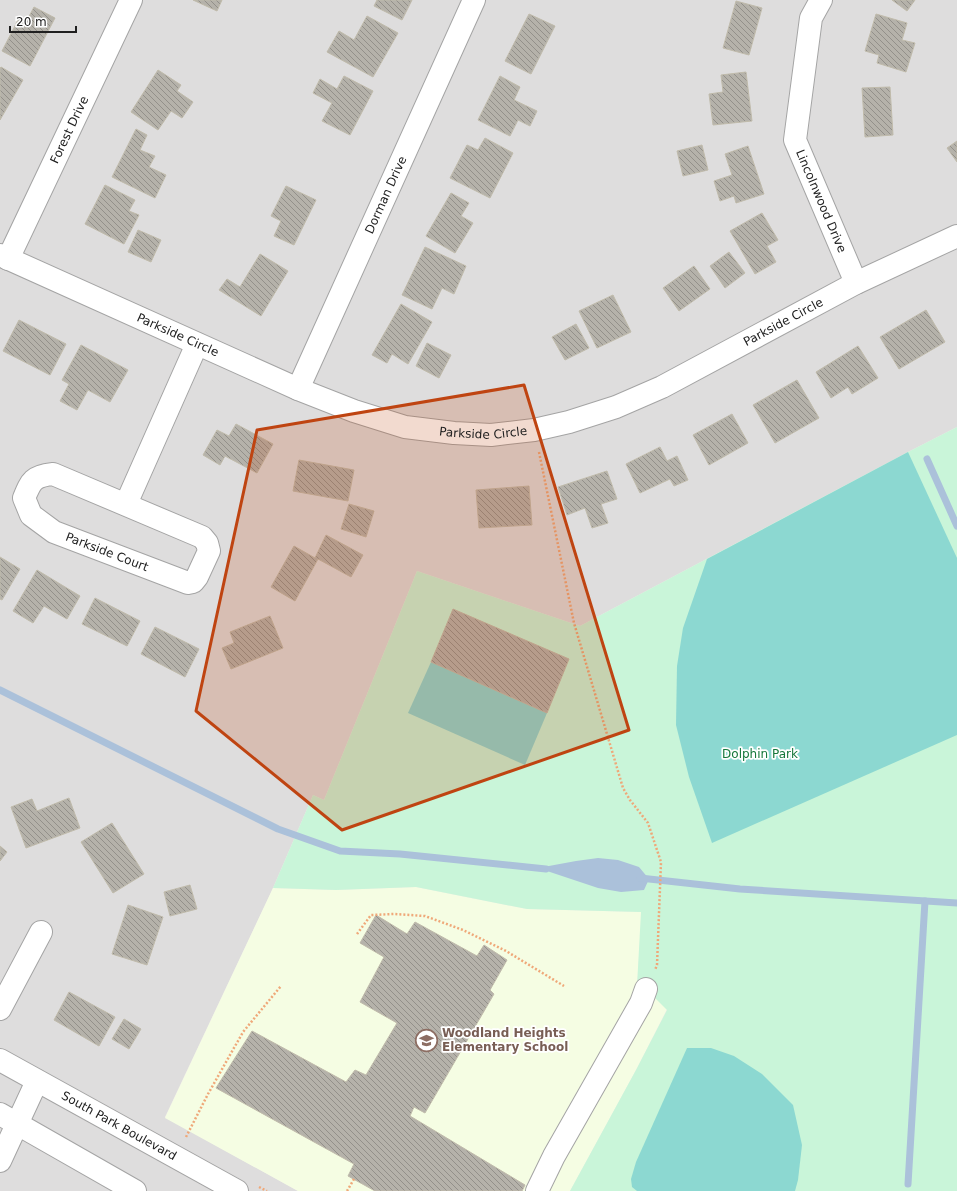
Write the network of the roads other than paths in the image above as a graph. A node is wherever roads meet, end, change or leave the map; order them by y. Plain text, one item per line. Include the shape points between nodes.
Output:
1 (130, 0) edge
2 (474, 0) edge
3 (821, 0) edge
4 (957, 236) edge
5 (4, 257) edge
6 (856, 283) junction
7 (197, 344) junction
8 (298, 390) junction
9 (126, 504) junction
10 (41, 932) dead end
11 (646, 989) road end
12 (0, 1009) edge
13 (0, 1060) edge
14 (37, 1081) junction
15 (9, 1119) edge
16 (0, 1161) edge
17 (135, 1191) edge
18 (238, 1191) edge
19 (537, 1191) edge

1 - 5 street, Forest Drive
2 - 8 street, Dorman Drive
3 - 6 street, Lincolnwood Drive via 811,18 795,140
4 - 6 street, Parkside Circle
5 - 7 street, Parkside Circle
6 - 8 street, Parkside Circle via 662,388 616,407 534,430 491,435 405,428
7 - 8 street, Parkside Circle
7 - 9 street
9 - 9 street, Parkside Court via 52,474 40,475 30,484 24,498 31,515 54,532 188,583 193,582 209,551 202,537
10 - 12 street
11 - 19 street
13 - 14 street, South Park Boulevard
14 - 15 street
14 - 18 street, South Park Boulevard
15 - 16 street
15 - 17 street

